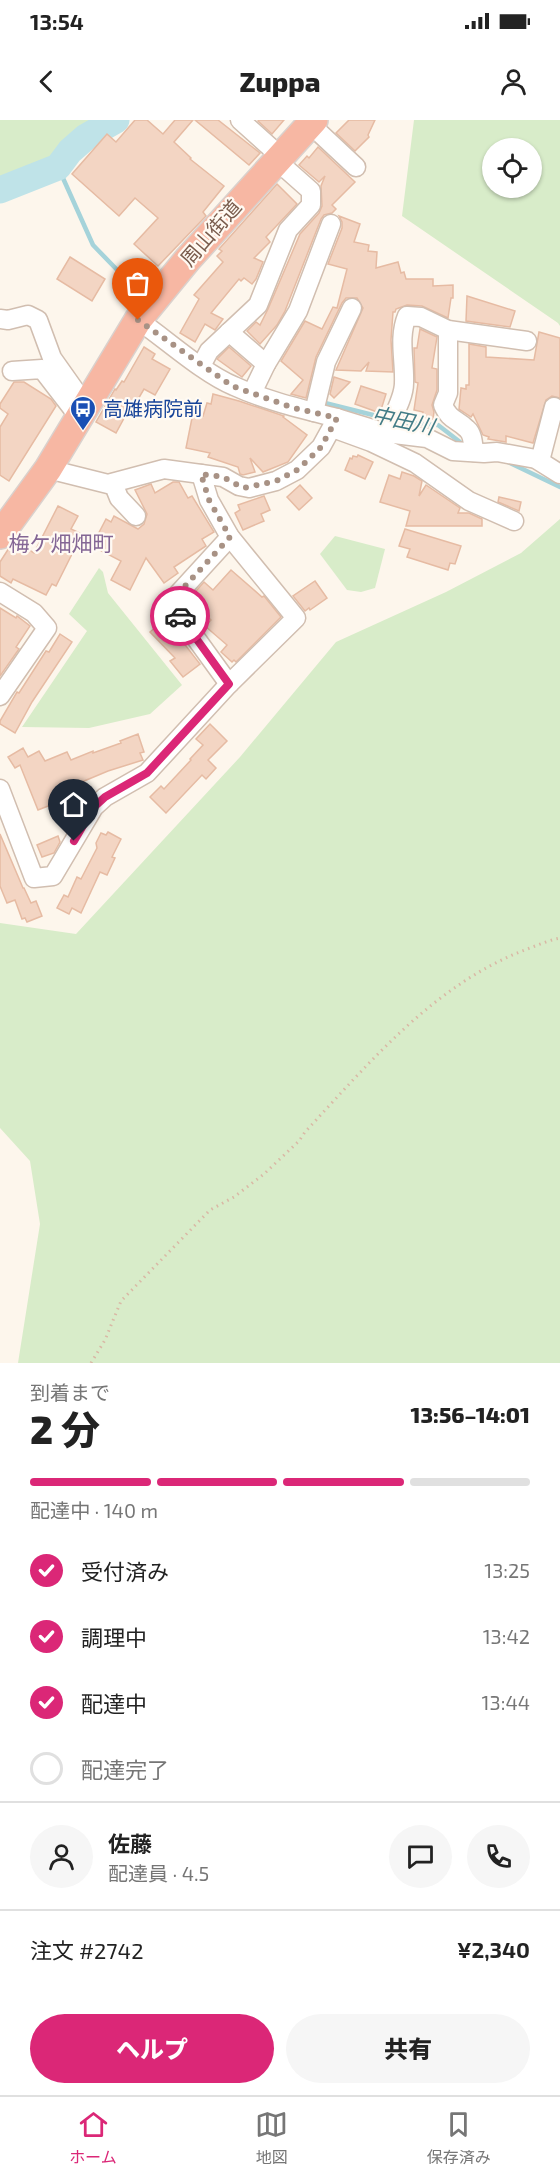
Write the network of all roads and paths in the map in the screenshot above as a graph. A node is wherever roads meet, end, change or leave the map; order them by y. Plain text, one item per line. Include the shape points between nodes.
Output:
1 (240, 120) edge
2 (312, 122) edge
3 (278, 158) junction
4 (356, 168) dead end
5 (331, 224) dead end
6 (352, 308) dead end
7 (142, 315) junction
8 (0, 319) edge
9 (448, 330) junction
10 (229, 332) junction
11 (527, 341) dead end
12 (204, 360) junction
13 (266, 364) junction
14 (12, 371) dead end
15 (252, 393) junction
16 (554, 407) dead end
17 (83, 411) junction
18 (314, 412) junction
19 (334, 423) junction
20 (389, 425) junction
21 (474, 452) junction
22 (536, 459) junction
23 (48, 469) junction
24 (201, 474) junction
25 (560, 474) edge
26 (113, 483) junction
27 (136, 516) dead end
28 (514, 521) dead end
29 (0, 535) edge
30 (230, 537) junction
31 (0, 592) edge
32 (229, 684) junction
33 (0, 696) edge
34 (0, 789) edge
35 (560, 938) edge
36 (91, 1363) edge

1 - 3 street
2 - 3 highway, 周山街道
2 - 4 street
3 - 7 highway, 周山街道
3 - 10 street via 311,191 311,205 288,230 258,305
5 - 13 street via 298,310
6 - 18 street via 326,362
7 - 12 street
7 - 17 highway, 周山街道
8 - 17 street via 28,315 38,320 52,358
9 - 11 street
9 - 20 street via 422,317 407,316 401,352 404,386
9 - 21 street via 448,393 443,405 448,417 468,429
10 - 12 street
10 - 13 street
12 - 15 street via 232,386
13 - 15 street
14 - 17 street via 42,369
15 - 18 street
16 - 22 street via 541,457
17 - 23 highway, 周山街道
18 - 19 street
19 - 20 street
19 - 24 street via 321,447 297,470 276,481 243,488 223,477
19 - 28 street via 415,463 470,501
20 - 21 street via 453,451
21 - 22 street
22 - 25 street
23 - 26 street
23 - 29 highway, 周山街道
24 - 26 street via 164,469
24 - 30 street via 209,500
26 - 27 street via 118,498
30 - 32 street via 177,595 174,608
30 - 32 street via 296,618
31 - 33 street via 34,613 47,628
32 - 34 street via 147,773 94,807 54,876 34,878
35 - 36 path via 508,956 460,982 405,1027 299,1142 234,1197 210,1210 121,1300

